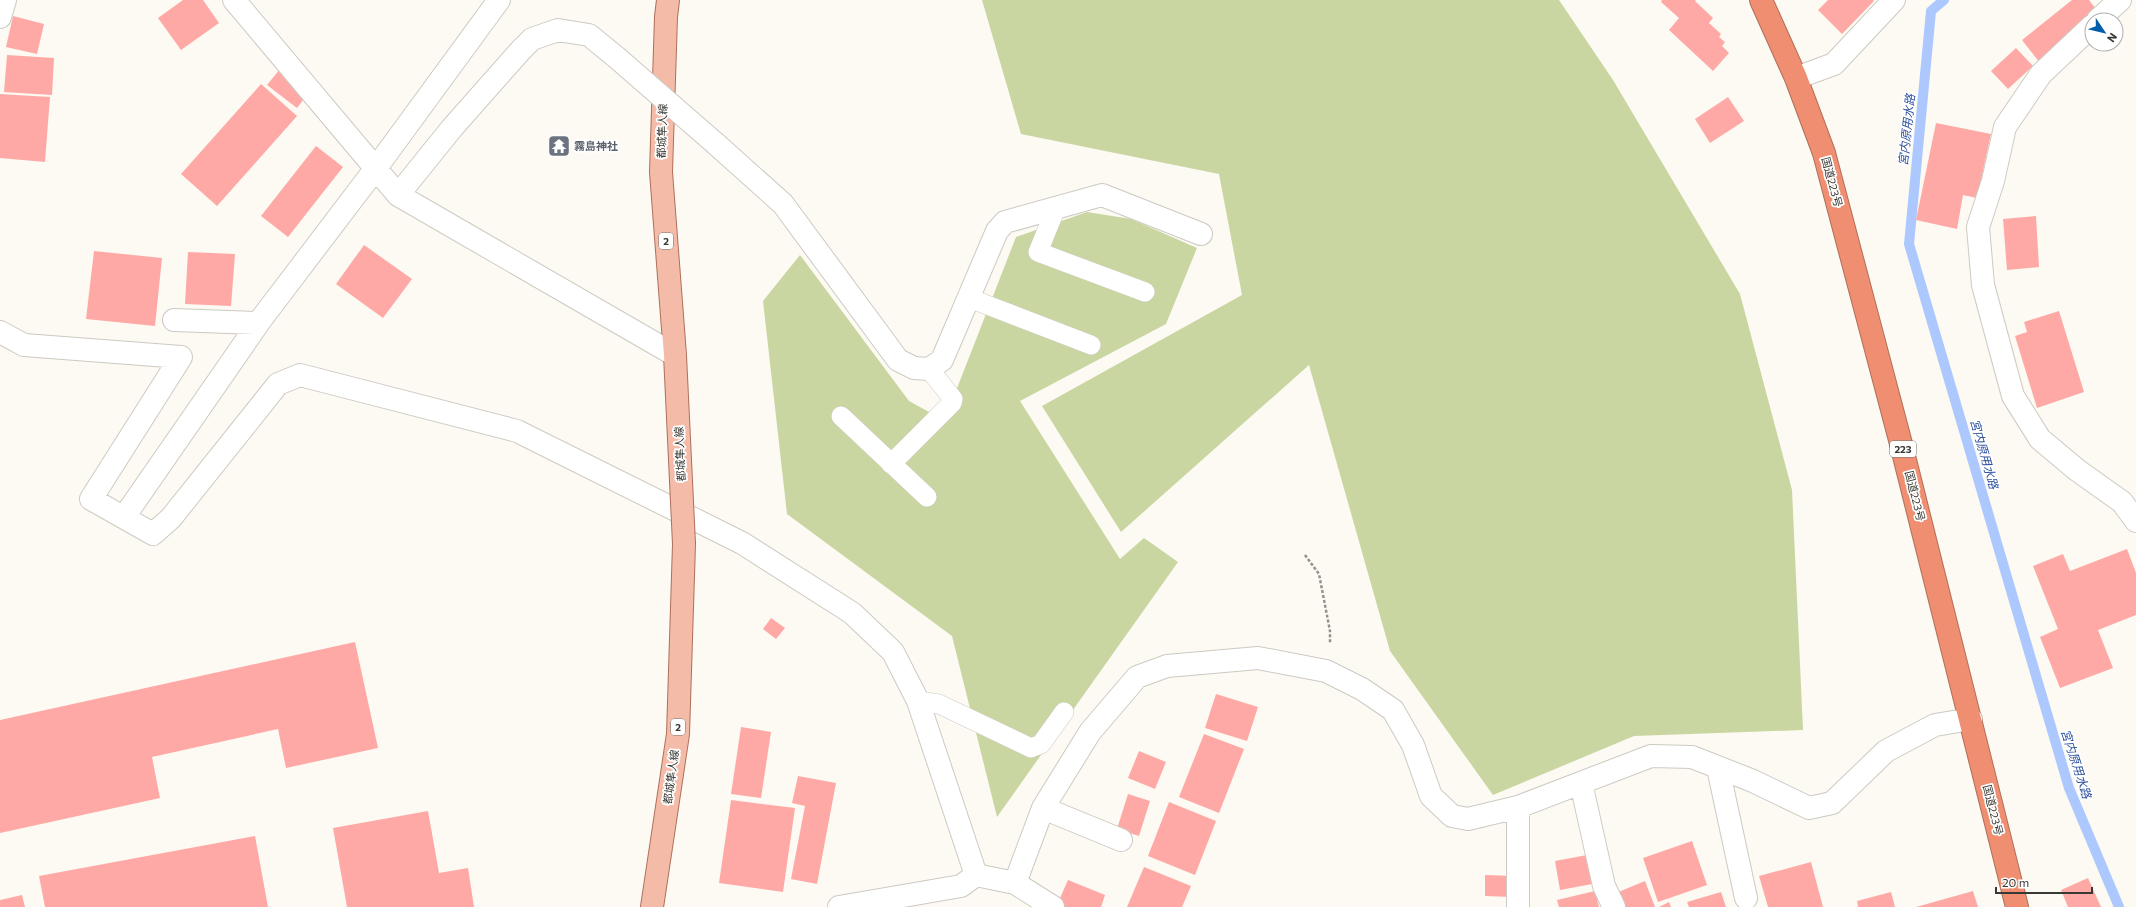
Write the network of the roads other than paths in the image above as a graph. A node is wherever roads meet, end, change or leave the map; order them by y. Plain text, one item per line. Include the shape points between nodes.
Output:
1 (5, 0) edge
2 (234, 0) edge
3 (499, 0) edge
4 (668, 0) edge
5 (1761, 0) edge
6 (1894, 0) edge
7 (2120, 0) edge
8 (2107, 12) edge
9 (0, 17) edge
10 (2084, 33) edge
11 (1796, 78) junction
12 (376, 168) junction
13 (398, 195) junction
14 (1056, 208) junction
15 (1201, 234) dead end
16 (1145, 292) dead end
17 (969, 298) junction
18 (174, 320) dead end
19 (258, 323) junction
20 (0, 332) edge
21 (1091, 345) dead end
22 (675, 355) junction
23 (929, 369) junction
24 (841, 416) dead end
25 (891, 464) junction
26 (928, 497) dead end
27 (124, 517) junction
28 (2136, 521) edge
29 (918, 701) junction
30 (1064, 712) dead end
31 (1971, 719) junction
32 (1718, 768) junction
33 (1581, 783) junction
34 (1518, 807) junction
35 (1043, 808) junction
36 (1121, 840) dead end
37 (976, 874) junction
38 (1015, 883) junction
39 (1746, 898) dead end
40 (652, 907) edge
41 (839, 907) edge
42 (1053, 907) edge
43 (1518, 907) edge
44 (1614, 907) edge
45 (2017, 907) edge

1 - 9 street
2 - 12 street
3 - 12 street
4 - 22 main road, 都城隼人線 / 2 via 661,172
5 - 11 highway, 国道223号 / 223
6 - 11 street via 1834,64
7 - 8 street
10 - 28 street via 2040,74 2005,127 1993,181 1978,227 1984,285 2013,396 2040,439 2077,470 2122,502
11 - 31 highway, 国道223号 / 223 via 1824,153
12 - 13 street
12 - 19 street
13 - 22 street
13 - 23 street, bridge via 452,128 532,40 558,30 589,35 783,204 898,360 914,368
14 - 15 street via 1102,195
14 - 16 lane via 1038,252
14 - 17 street via 1005,222 998,231
17 - 21 lane
17 - 23 street via 942,360
18 - 19 street
19 - 27 street
20 - 27 street via 24,345 181,357 90,499
22 - 40 main road, 都城隼人線 / 2, bridge via 684,544 678,734
23 - 25 lane via 953,399 952,403
24 - 25 lane
25 - 26 lane
27 - 29 street via 153,534 171,518 278,384 300,375 517,431 742,542 852,613 893,652
29 - 30 lane via 939,704 1032,748 1041,744
29 - 37 street
31 - 32 street via 1935,725 1886,751 1832,803 1809,808 1753,781
31 - 45 highway, 国道223号 / 223
32 - 33 street via 1692,757 1651,756
32 - 39 street
33 - 34 street
33 - 44 street via 1604,886
34 - 35 street via 1468,818 1452,816 1431,796 1413,745 1393,710 1362,689 1326,671 1258,658 1167,666 1137,677 1090,732
34 - 43 street
35 - 36 street
35 - 38 street
37 - 38 street
37 - 41 street via 961,886
38 - 42 street

